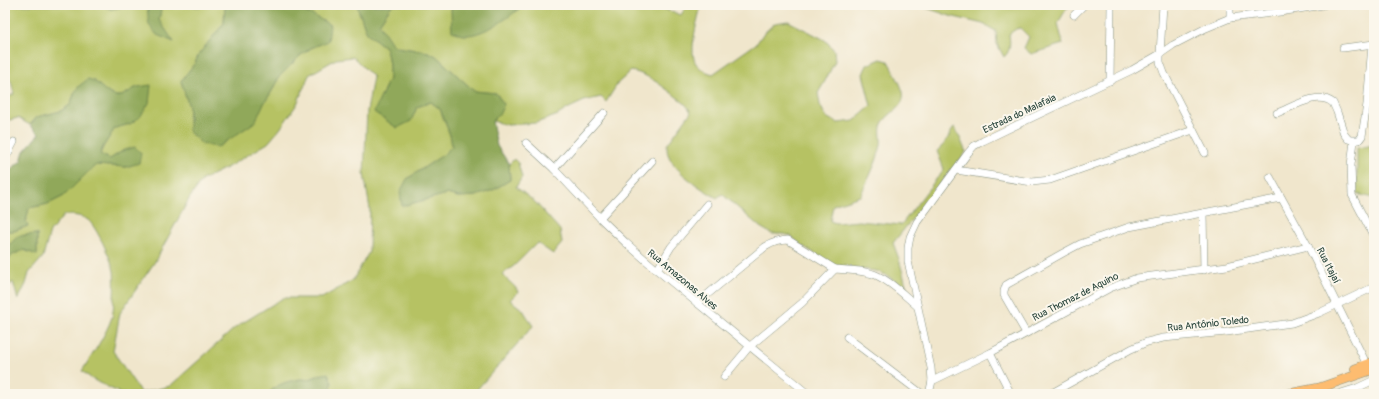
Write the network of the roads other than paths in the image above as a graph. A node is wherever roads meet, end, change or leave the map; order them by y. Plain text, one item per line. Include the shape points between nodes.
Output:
1 (1084, 5) edge
2 (1111, 5) edge
3 (1163, 5) edge
4 (1230, 5) edge
5 (1323, 5) edge
6 (1296, 7) edge
7 (1074, 15) dead end
8 (1230, 18) junction
9 (1373, 45) edge
10 (1343, 48) dead end
11 (1160, 54) junction
12 (1110, 81) junction
13 (604, 113) dead end
14 (1277, 113) dead end
15 (1194, 130) junction
16 (1354, 141) junction
17 (14, 142) dead end
18 (526, 143) dead end
19 (1205, 153) dead end
20 (5, 159) edge
21 (652, 161) dead end
22 (554, 169) junction
23 (956, 170) junction
24 (1270, 177) dead end
25 (1281, 198) junction
26 (707, 204) dead end
27 (1204, 213) junction
28 (600, 218) junction
29 (1374, 237) edge
30 (1308, 246) junction
31 (835, 269) junction
32 (657, 270) junction
33 (1204, 270) junction
34 (1374, 287) edge
35 (697, 303) junction
36 (1338, 304) junction
37 (918, 306) junction
38 (1026, 333) junction
39 (847, 337) dead end
40 (750, 348) junction
41 (990, 353) junction
42 (1372, 365) edge
43 (724, 377) dead end
44 (1374, 380) edge
45 (932, 381) junction
46 (799, 391) edge
47 (808, 394) edge
48 (922, 394) edge
49 (929, 394) edge
50 (1011, 394) edge
51 (1050, 394) edge
52 (1288, 394) edge
53 (1338, 394) edge

1 - 7 street
2 - 12 street
3 - 11 street
4 - 8 street
5 - 6 street, Estrada do Malafaia
6 - 8 street, Estrada do Malafaia
8 - 11 street, Estrada do Malafaia via 1173,45
9 - 10 street
9 - 16 street via 1362,136
11 - 12 street, Estrada do Malafaia
11 - 15 street via 1164,74
12 - 23 street, Estrada do Malafaia via 984,140 974,146
13 - 22 street
14 - 16 street via 1306,101 1330,101 1338,112 1344,134
15 - 19 street
15 - 23 street via 1050,180 1032,182
16 - 29 street via 1351,165 1352,195
17 - 20 street
18 - 22 street, Rua Amazonas Alves
21 - 28 street
22 - 28 street, Rua Amazonas Alves
23 - 37 street, Estrada do Malafaia via 910,237 908,261
24 - 25 street, Rua Itajaí
25 - 27 street
25 - 30 street, Rua Itajaí
26 - 32 street via 671,247
27 - 33 street
27 - 38 street via 1129,227 1103,236 1063,253 1006,285 1004,295
28 - 32 street, Rua Amazonas Alves
30 - 33 street, Rua Thomaz de Aquino
30 - 36 street, Rua Itajaí
31 - 35 street via 788,240 777,241 765,247
31 - 37 street via 876,275
31 - 40 street via 802,303
32 - 35 street, Rua Amazonas Alves
33 - 38 street, Rua Thomaz de Aquino via 1123,282
34 - 36 street, Rua Antônio Toledo
35 - 40 street, Rua Amazonas Alves
36 - 42 street, Rua Itajaí
36 - 51 street, Rua Antônio Toledo via 1292,323 1147,342 1131,348
37 - 45 street, Estrada do Malafaia
38 - 41 street, Rua Thomaz de Aquino
39 - 48 street
40 - 43 street
40 - 46 street, Rua Amazonas Alves
41 - 45 street, Rua Thomaz de Aquino
41 - 50 street
42 - 52 main road via 1319,388
44 - 53 street
45 - 49 street, Estrada do Malafaia
46 - 47 street, Rua Amazonas Alves

